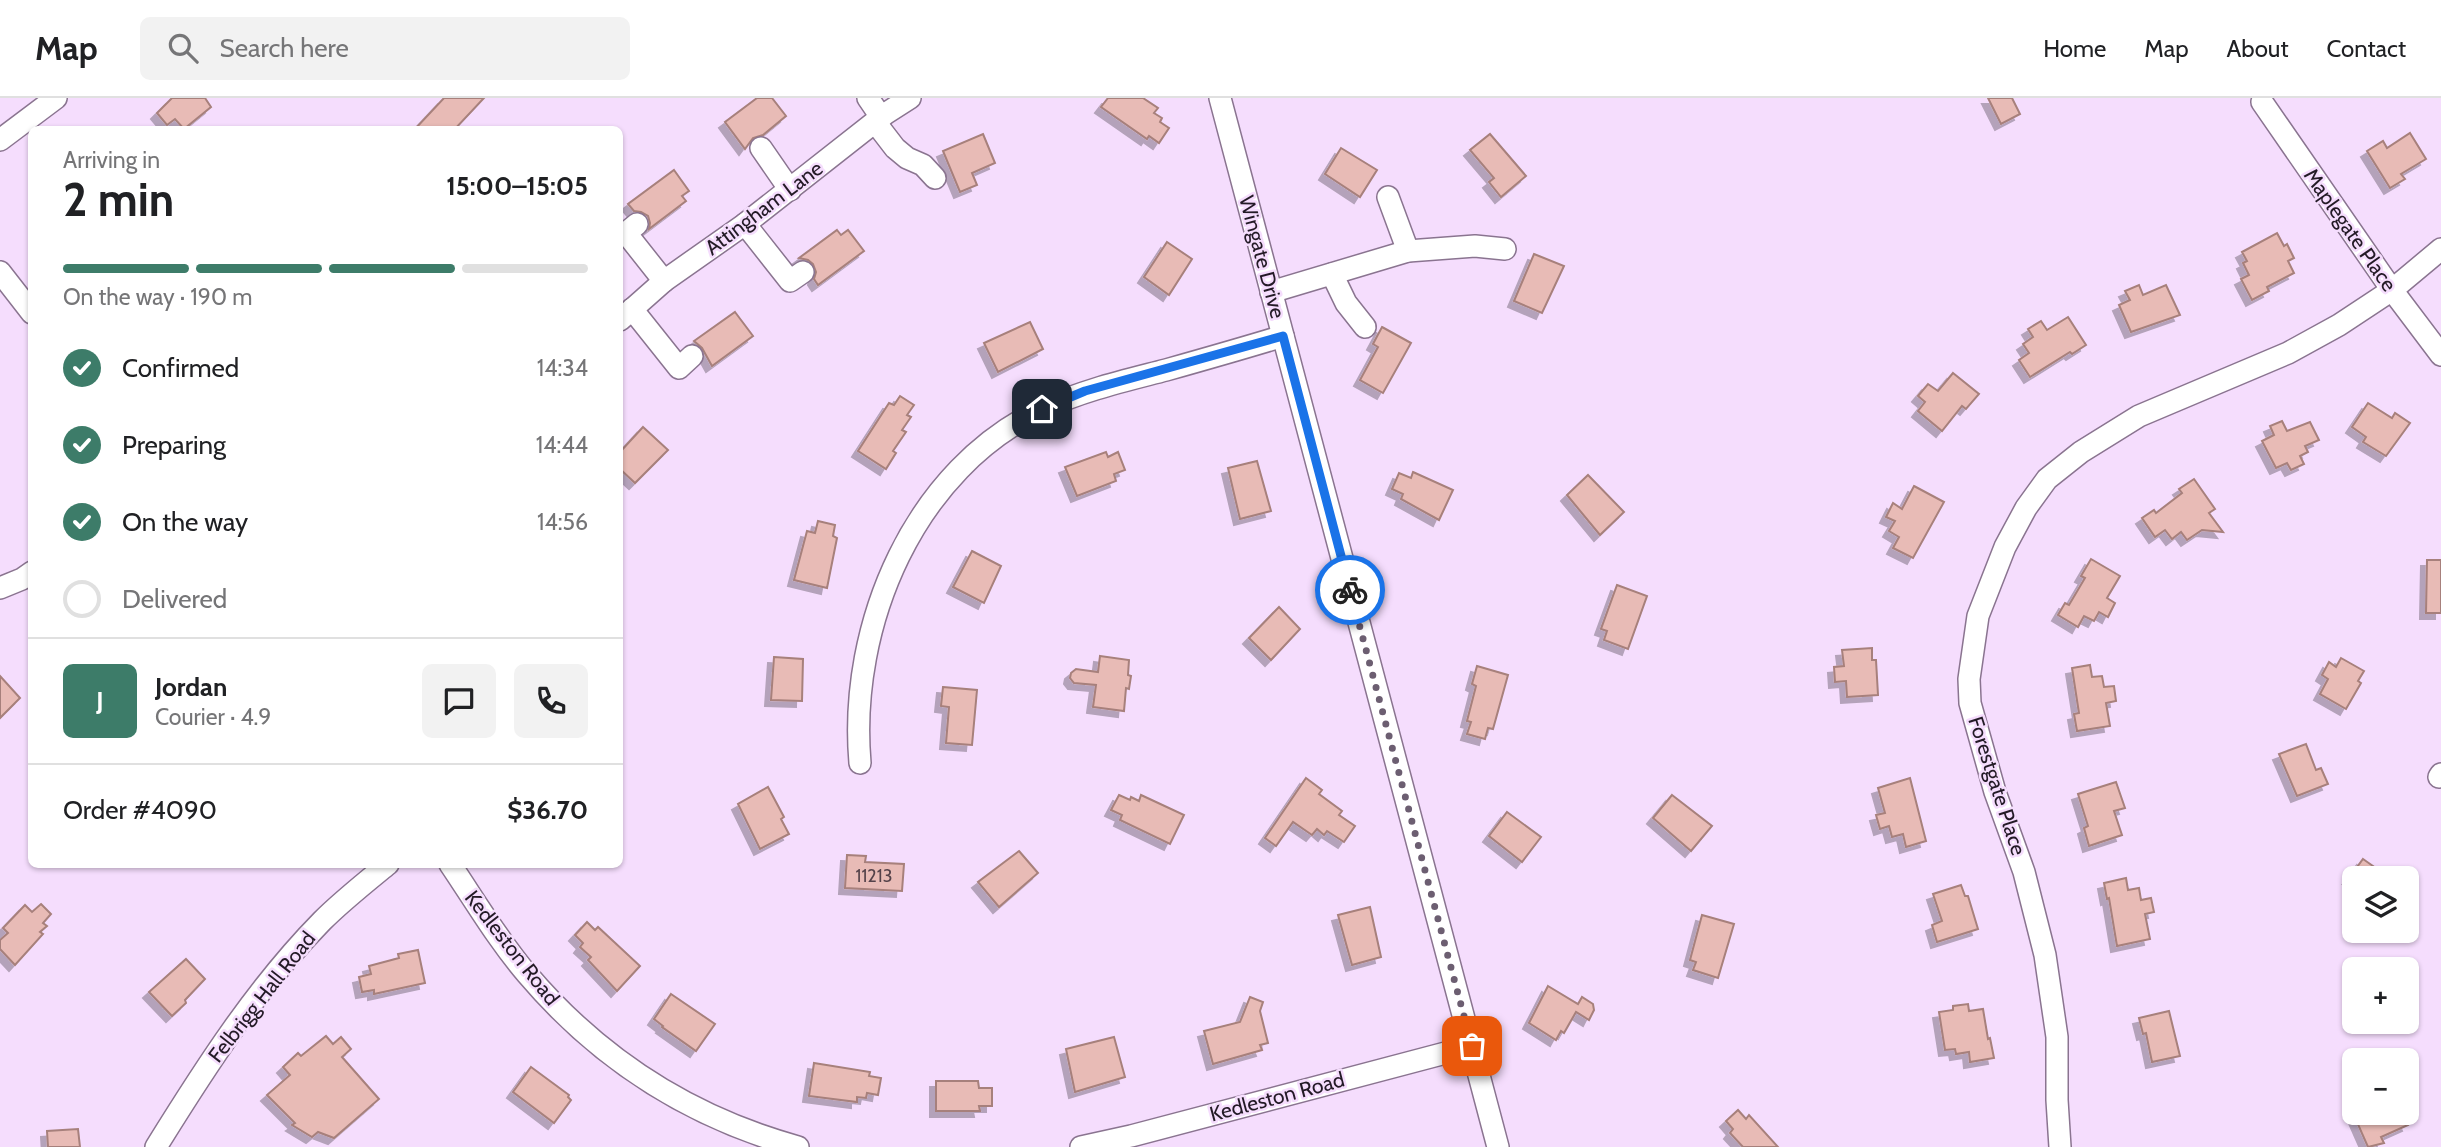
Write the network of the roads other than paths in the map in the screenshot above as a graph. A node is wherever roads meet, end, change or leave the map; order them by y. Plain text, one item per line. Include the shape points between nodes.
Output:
1 (56, 98) edge
2 (868, 98) edge
3 (910, 98) edge
4 (1220, 98) edge
5 (2262, 102) dead end
6 (878, 120) junction
7 (0, 141) edge
8 (761, 148) dead end
9 (935, 178) dead end
10 (790, 190) junction
11 (1388, 197) dead end
12 (637, 224) dead end
13 (745, 224) junction
14 (1505, 249) dead end
15 (2441, 249) edge
16 (1408, 251) junction
17 (0, 272) edge
18 (803, 272) dead end
19 (1332, 274) junction
20 (664, 281) junction
21 (2392, 290) junction
22 (1272, 292) junction
23 (28, 308) edge
24 (626, 315) edge
25 (1365, 327) dead end
26 (1283, 336) junction
27 (2441, 355) edge
28 (692, 356) dead end
29 (28, 575) edge
30 (0, 588) edge
31 (860, 763) dead end
32 (383, 868) edge
33 (453, 868) edge
34 (1472, 1046) junction
35 (156, 1147) edge
36 (798, 1147) edge
37 (1081, 1147) edge
38 (1498, 1147) edge
39 (2060, 1147) edge

1 - 7 street
2 - 6 street
3 - 6 street, Attingham Lane
4 - 22 street, Wingate Drive
5 - 21 street, Maplegate Place
6 - 9 street via 895,148
6 - 10 street, Attingham Lane
8 - 10 street
10 - 13 street, Attingham Lane
11 - 16 street
12 - 20 street via 626,233
13 - 18 street via 790,281
13 - 20 street, Attingham Lane
14 - 16 street
15 - 21 street, Forestgate Place
16 - 19 street
17 - 23 street
19 - 22 street
19 - 25 street
20 - 24 street, Attingham Lane
21 - 27 street, Maplegate Place
21 - 39 street, Forestgate Place via 2288,353 2139,416 2081,452 2038,491 2005,547 1978,616 1970,703 2024,872 2045,955 2057,1037
22 - 26 street, Wingate Drive
24 - 28 street via 679,368
26 - 31 street via 1085,391 1042,409 994,437 952,477 900,555 874,622 864,658 857,727
26 - 34 street, Wingate Drive
29 - 30 street
32 - 35 street, Felbrigg Hall Road via 323,920 273,978 200,1076
33 - 36 street, Kedleston Road via 526,972 568,1019 633,1073 694,1108 758,1136
34 - 37 street, Kedleston Road
34 - 38 street, Wingate Drive

